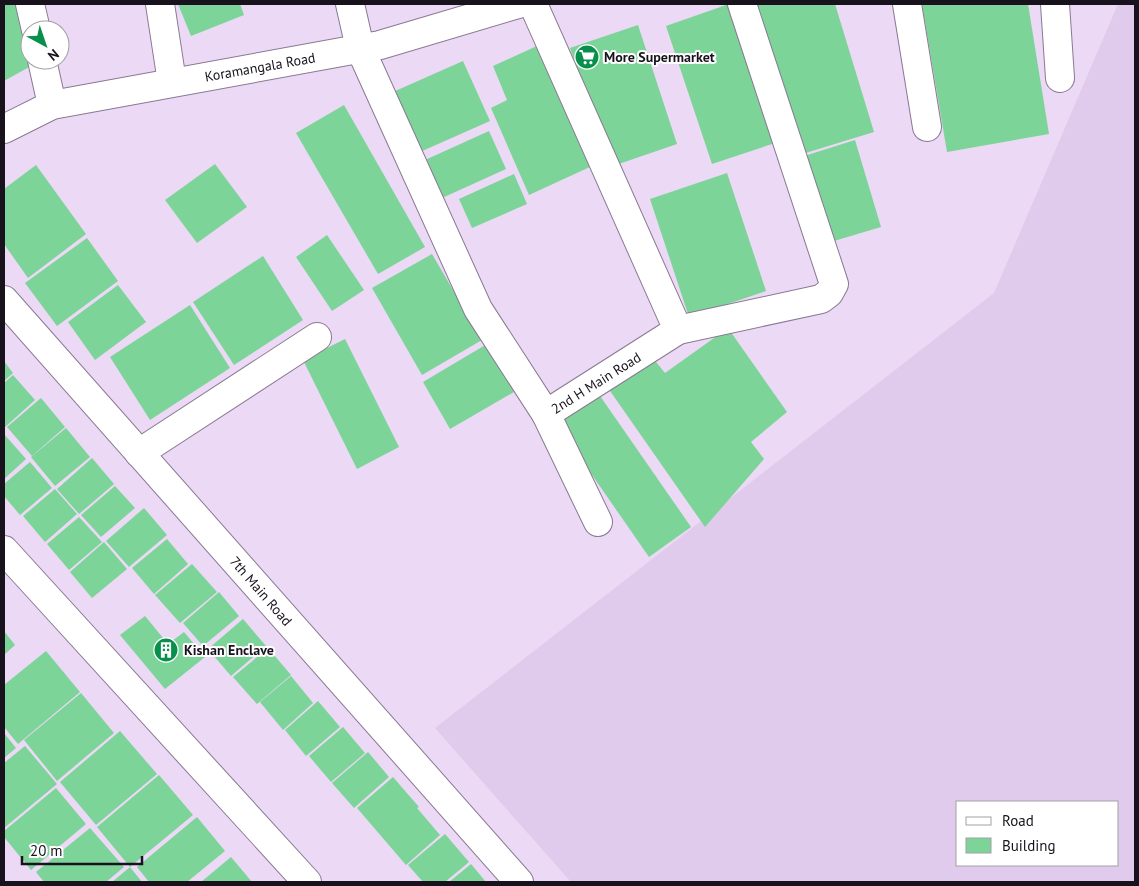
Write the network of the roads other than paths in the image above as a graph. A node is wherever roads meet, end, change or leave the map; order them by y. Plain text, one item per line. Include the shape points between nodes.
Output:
1 (30, 4) edge
2 (160, 4) edge
3 (350, 4) edge
4 (518, 4) edge
5 (533, 4) edge
6 (742, 4) edge
7 (907, 4) edge
8 (1055, 4) edge
9 (34, 20) edge
10 (360, 48) junction
11 (44, 70) edge
12 (1060, 78) dead end
13 (172, 82) junction
14 (52, 104) junction
15 (927, 127) dead end
16 (4, 129) edge
17 (4, 300) edge
18 (678, 330) junction
19 (317, 337) dead end
20 (546, 414) junction
21 (139, 453) junction
22 (598, 522) dead end
23 (4, 550) edge
24 (307, 882) edge
25 (519, 882) edge

1 - 9 street
2 - 13 street
3 - 10 street, 2nd H Main Road
4 - 10 street, Koramangala Road
5 - 18 street
6 - 18 street via 834,284 821,299
7 - 15 street
8 - 12 street
10 - 13 street, Koramangala Road
10 - 20 street, 2nd H Main Road via 478,309
11 - 14 street
13 - 14 street, Koramangala Road
14 - 16 street, Koramangala Road
17 - 21 street, 7th Main Road
18 - 20 street, 2nd H Main Road
19 - 21 street
20 - 22 street
21 - 25 street, 7th Main Road
23 - 24 street

